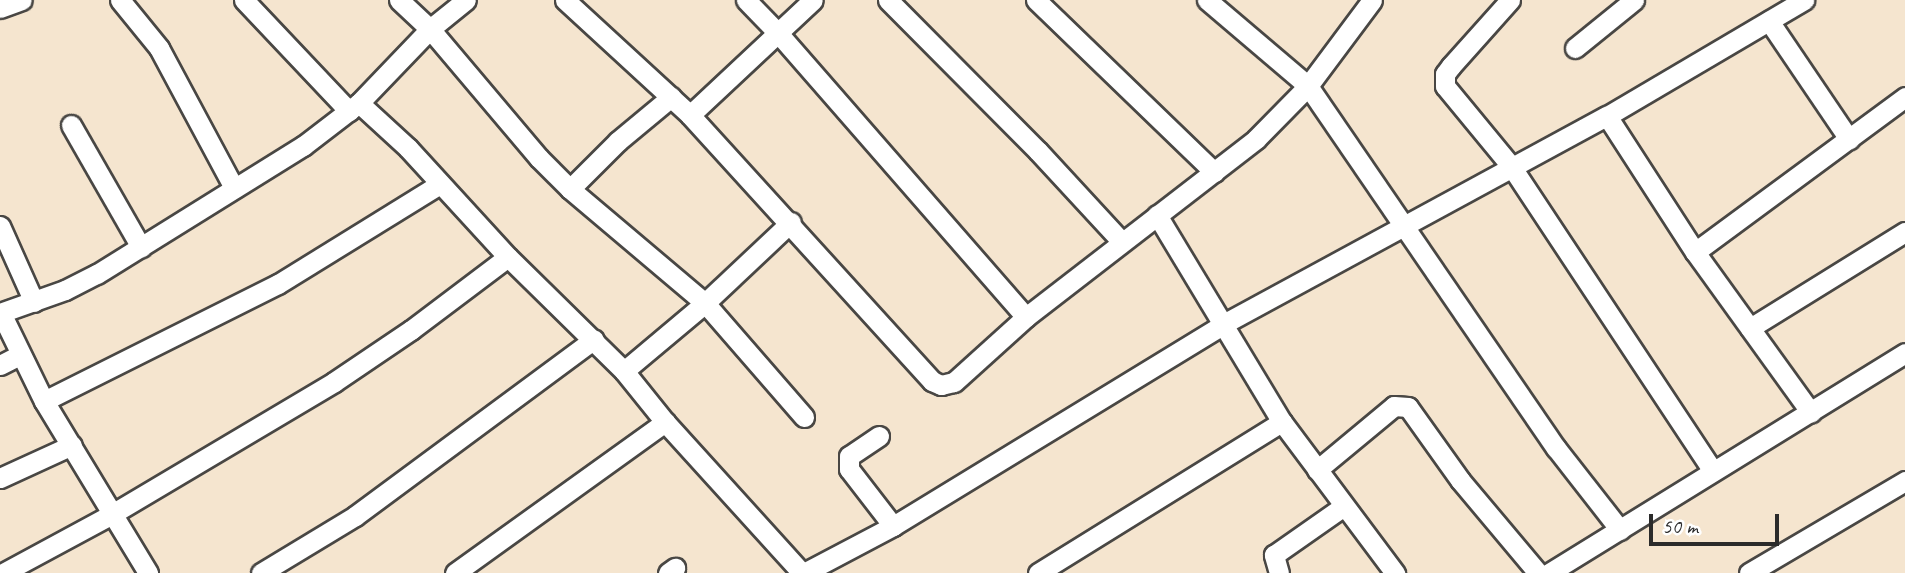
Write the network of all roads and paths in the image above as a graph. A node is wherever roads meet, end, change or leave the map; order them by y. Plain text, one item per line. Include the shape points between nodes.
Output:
1 (22, 0) edge
2 (120, 0) edge
3 (244, 0) edge
4 (399, 0) edge
5 (466, 0) edge
6 (565, 0) edge
7 (746, 0) edge
8 (813, 0) edge
9 (888, 0) edge
10 (1036, 0) edge
11 (1207, 0) edge
12 (1371, 0) edge
13 (1510, 0) edge
14 (1634, 0) edge
15 (1804, 0) edge
16 (0, 8) edge
17 (1769, 21) junction
18 (430, 29) junction
19 (778, 33) junction
20 (1574, 48) dead end
21 (1308, 86) junction
22 (671, 97) junction
23 (1905, 97) edge
24 (354, 107) junction
25 (690, 115) junction
26 (1607, 116) junction
27 (71, 125) dead end
28 (1849, 139) junction
29 (1511, 166) junction
30 (1214, 172) junction
31 (440, 184) junction
32 (234, 188) junction
33 (570, 189) junction
34 (1157, 215) junction
35 (791, 222) junction
36 (0, 226) edge
37 (1406, 226) junction
38 (1905, 232) edge
39 (1121, 241) junction
40 (141, 247) junction
41 (1695, 252) junction
42 (508, 257) junction
43 (34, 302) junction
44 (705, 303) junction
45 (0, 313) edge
46 (1026, 317) junction
47 (1225, 323) junction
48 (1749, 328) junction
49 (594, 339) junction
50 (1905, 354) edge
51 (20, 355) junction
52 (0, 365) edge
53 (624, 371) junction
54 (44, 401) junction
55 (1811, 413) junction
56 (804, 417) dead end
57 (665, 422) junction
58 (1282, 422) junction
59 (879, 436) dead end
60 (72, 445) junction
61 (1317, 470) junction
62 (1712, 470) junction
63 (0, 478) edge
64 (1905, 481) edge
65 (1344, 506) junction
66 (113, 514) junction
67 (893, 527) junction
68 (1620, 530) junction
69 (269, 571) edge
70 (3, 573) edge
71 (148, 573) edge
72 (455, 573) edge
73 (803, 573) edge
74 (1038, 573) edge
75 (1279, 573) edge
76 (1395, 573) edge
77 (1538, 573) edge
78 (1549, 573) edge
79 (1749, 573) edge

1 - 16 street
2 - 32 street via 159,48
3 - 24 street
4 - 18 street
5 - 18 street
6 - 22 street
7 - 19 street
8 - 19 street
9 - 39 street
10 - 30 street
11 - 21 street
12 - 21 street
13 - 29 street via 1451,66 1444,80
14 - 20 street
15 - 17 street
17 - 26 street
17 - 28 street
18 - 24 street
18 - 33 street via 492,106
19 - 25 street
19 - 46 street
21 - 30 street via 1256,139
21 - 37 street via 1372,184
22 - 25 street
22 - 33 street
23 - 28 street
24 - 31 street
24 - 32 street via 303,146
25 - 35 street
26 - 29 street
26 - 41 street
27 - 40 street
28 - 41 street
29 - 37 street
29 - 62 street
30 - 34 street
31 - 42 street
31 - 54 street via 278,284
32 - 40 street
33 - 44 street
34 - 39 street
34 - 47 street
35 - 44 street
35 - 46 street via 937,384 954,382
36 - 43 street
37 - 47 street
37 - 68 street via 1556,448
38 - 48 street
39 - 46 street
40 - 43 street via 97,274
41 - 48 street
42 - 49 street
42 - 66 street via 334,382
43 - 45 street
44 - 53 street
44 - 56 street
45 - 51 street
47 - 58 street
47 - 67 street
48 - 55 street
49 - 53 street
49 - 69 street via 355,516
50 - 55 street
51 - 52 street
51 - 54 street
53 - 57 street
54 - 60 street
55 - 62 street
57 - 72 street
57 - 73 street
58 - 61 street
58 - 74 street
59 - 67 street via 849,456 849,469
60 - 63 street
60 - 66 street
61 - 65 street
61 - 77 street via 1394,407 1408,407 1460,480
62 - 68 street
64 - 79 street
65 - 75 street via 1274,555
65 - 76 street
66 - 70 street
66 - 71 street
67 - 73 street
68 - 78 street

